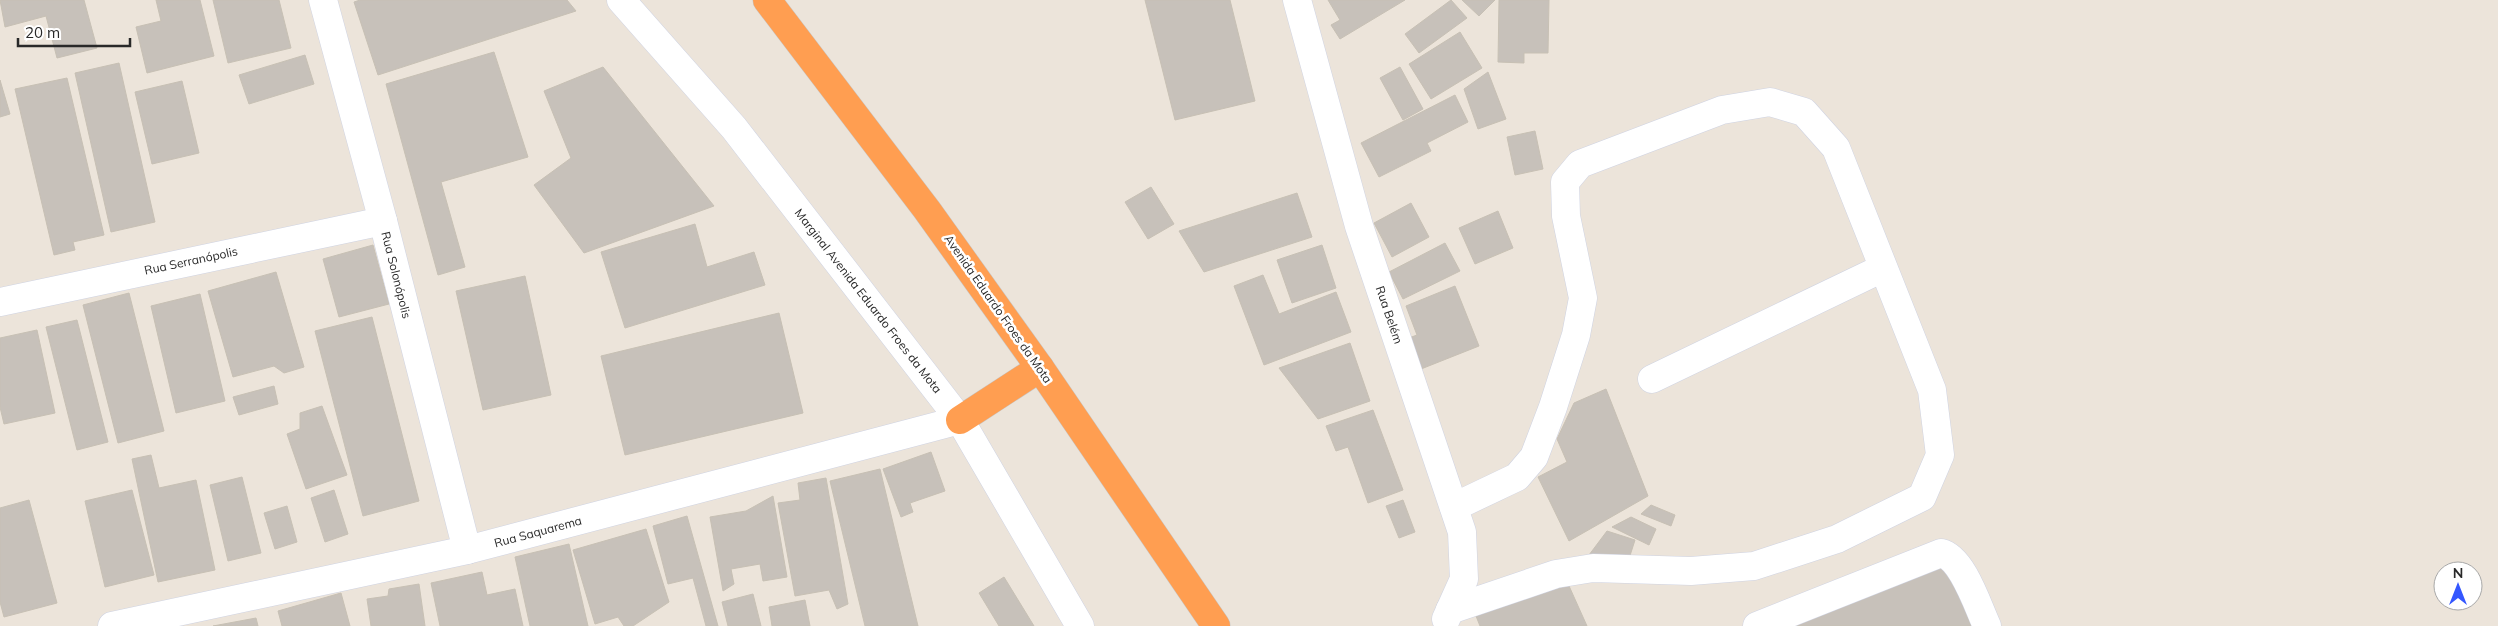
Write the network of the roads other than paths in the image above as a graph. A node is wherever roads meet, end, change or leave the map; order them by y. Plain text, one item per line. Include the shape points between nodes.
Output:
1 (323, 0) edge
2 (622, 0) edge
3 (767, 0) edge
4 (1297, 0) edge
5 (383, 221) junction
6 (1883, 268) junction
7 (0, 302) edge
8 (1040, 368) junction
9 (1652, 379) dead end
10 (960, 420) junction
11 (1454, 507) junction
12 (467, 550) junction
13 (1446, 618) edge
14 (112, 626) edge
15 (1080, 626) edge
16 (1216, 626) edge
17 (1757, 626) edge
18 (1987, 626) edge

1 - 5 street, Rua Solonópolis
2 - 10 street, Marginal Avenida Eduardo Froes da Mota via 734,128
3 - 8 highway, Avenida Eduardo Froes da Mota via 927,210
4 - 11 street, Rua Belém via 1359,226
5 - 7 street, Rua Serranópolis
5 - 12 street, Rua Solonópolis
6 - 9 street
6 - 11 street via 1836,148 1804,112 1770,102 1722,110 1580,164 1565,182 1566,216 1583,298 1576,335 1553,407 1534,457 1516,477
6 - 13 street via 1932,390 1940,455 1922,497 1837,538 1754,566 1691,571 1593,568 1556,574
8 - 10 highway
8 - 16 highway, Avenida Eduardo Froes da Mota
10 - 12 street, Rua Saquarema
10 - 15 street, Marginal Avenida Eduardo Froes da Mota
11 - 13 street, Rua Belém via 1462,532 1464,579
12 - 14 street, Rua Saquarema
17 - 18 street via 1941,553 1966,579

